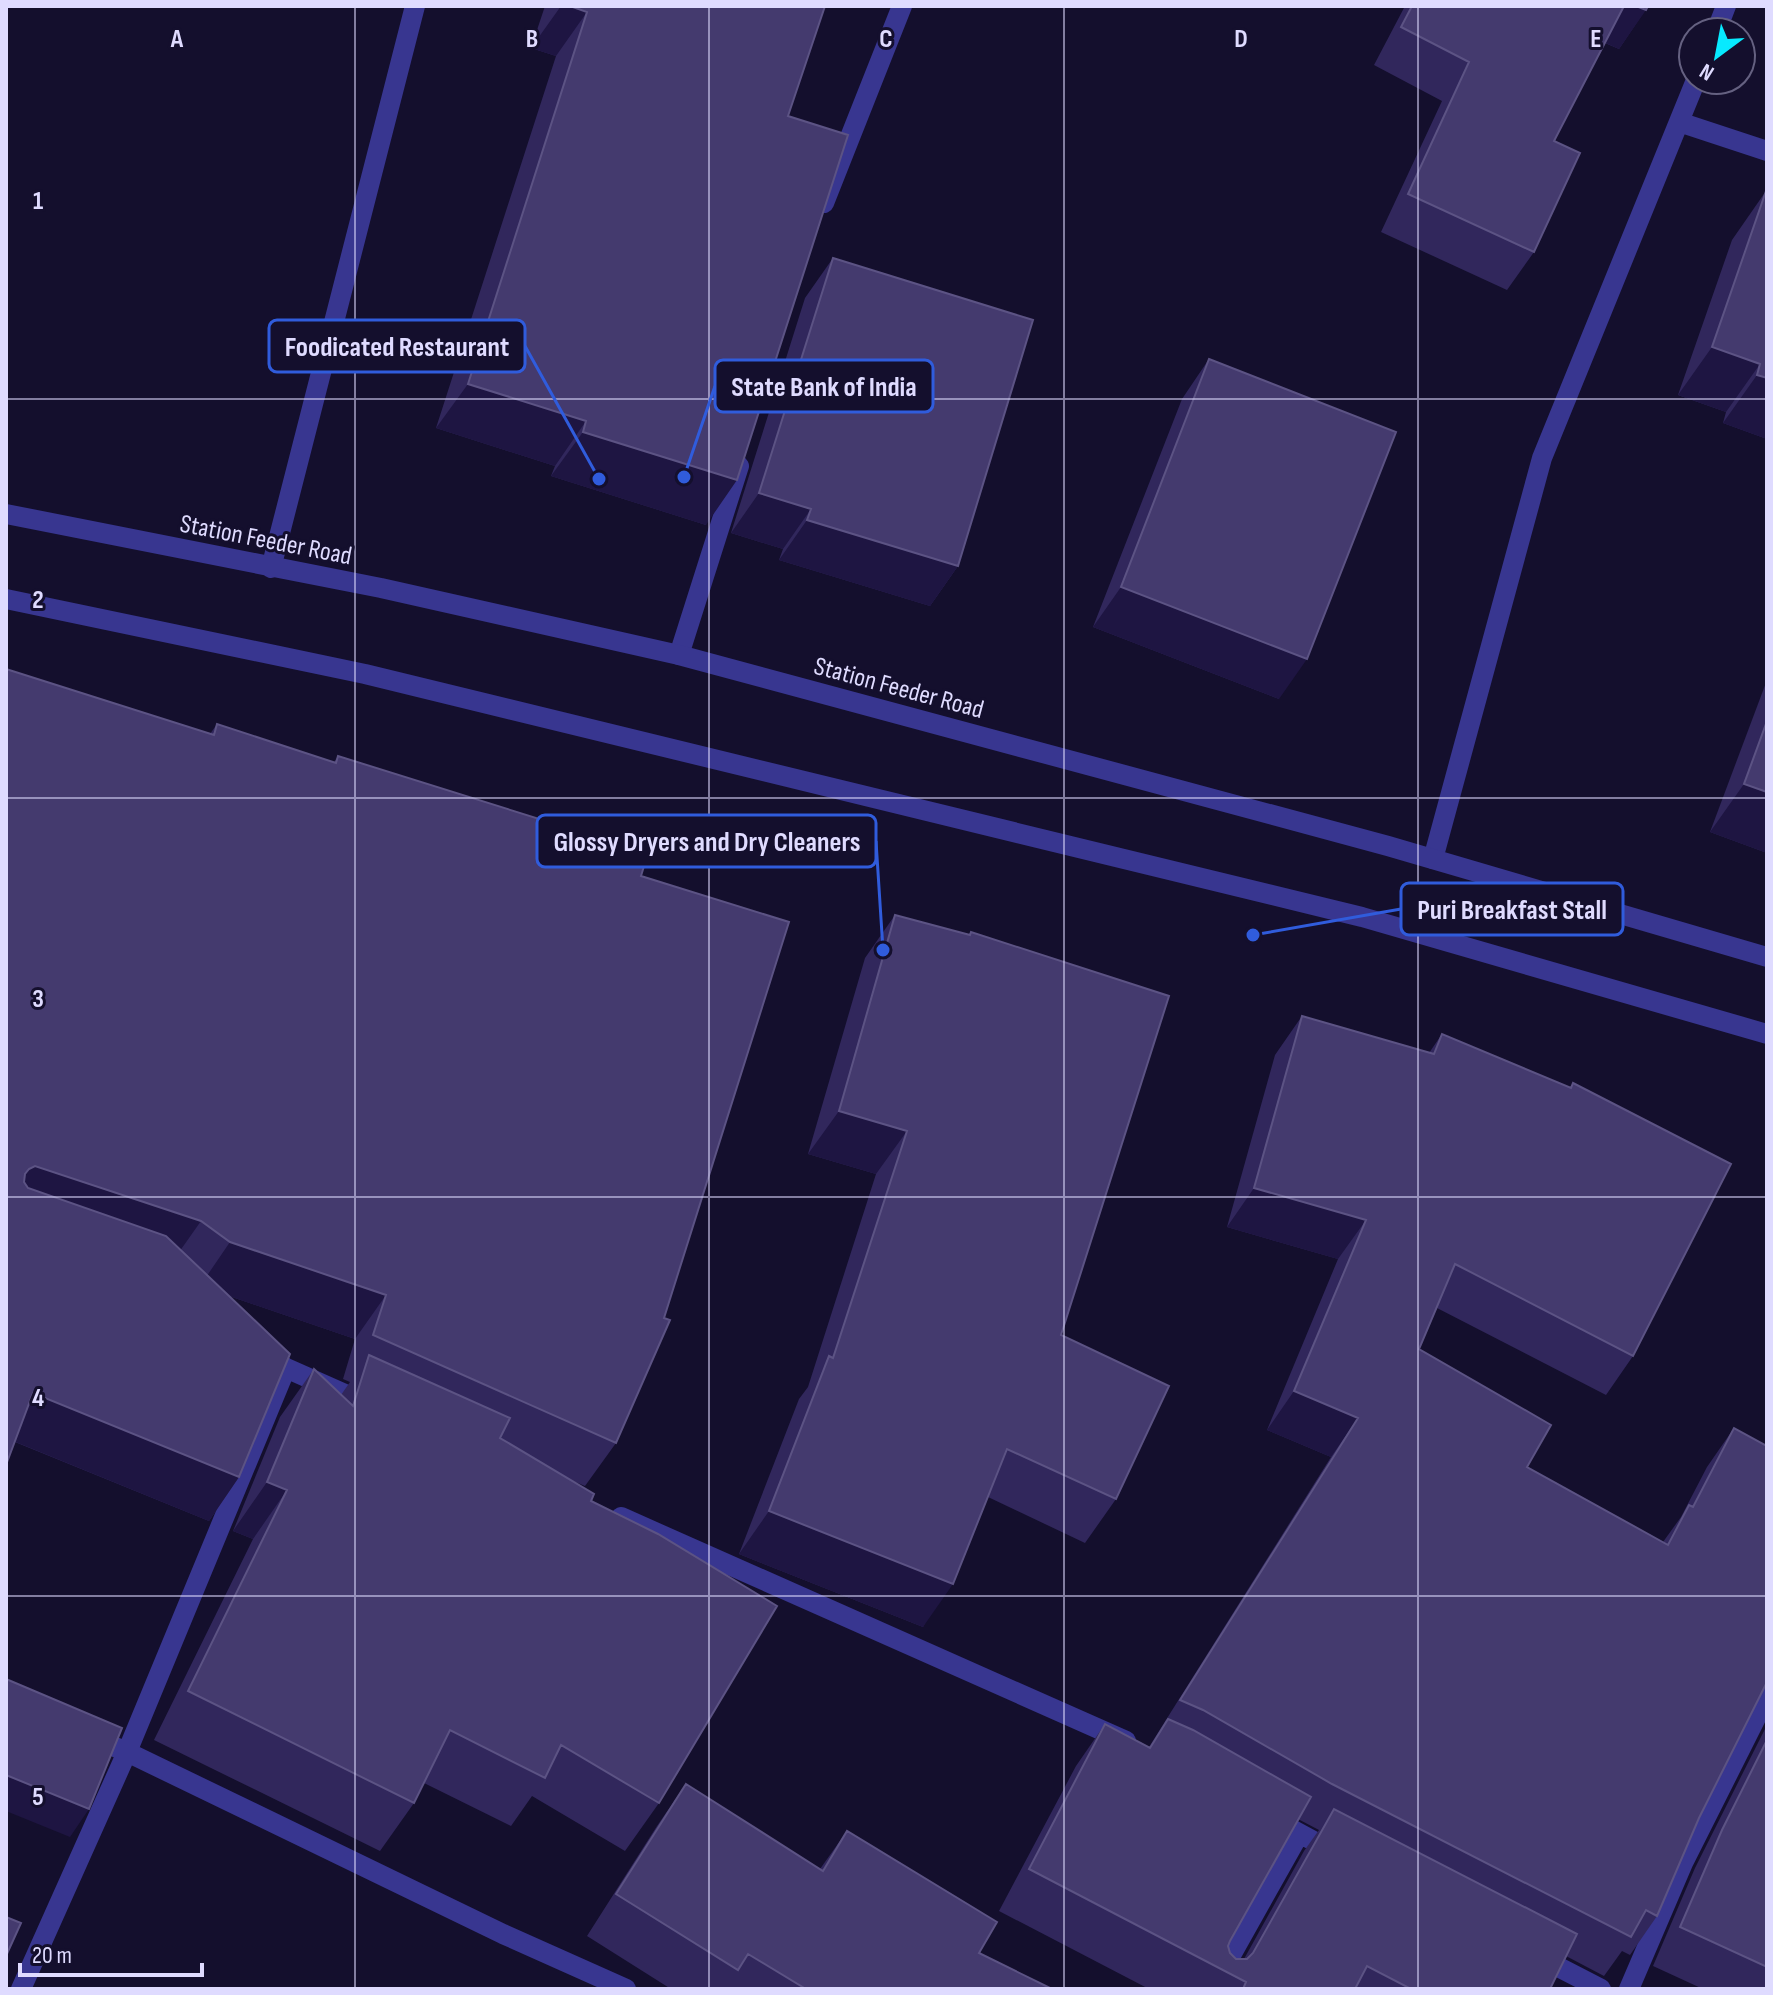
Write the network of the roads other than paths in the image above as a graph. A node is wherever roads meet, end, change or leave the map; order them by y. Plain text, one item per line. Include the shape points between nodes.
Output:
1 (415, 6) edge
2 (902, 6) edge
3 (1690, 96) edge
4 (1679, 122) junction
5 (1767, 151) edge
6 (815, 226) edge
7 (744, 448) edge
8 (6, 514) edge
9 (271, 568) junction
10 (6, 599) edge
11 (679, 655) junction
12 (1433, 859) junction
13 (1767, 957) edge
14 (1767, 1034) edge
15 (250, 1341) edge
16 (286, 1368) junction
17 (387, 1413) edge
18 (604, 1509) edge
19 (1767, 1696) edge
20 (73, 1729) edge
21 (1140, 1747) edge
22 (127, 1752) junction
23 (1260, 1811) edge
24 (1299, 1834) junction
25 (1353, 1862) edge
26 (1518, 1947) edge
27 (21, 1989) edge
28 (626, 1989) edge
29 (1212, 1989) edge
30 (1601, 1989) edge
31 (1629, 1989) edge

1 - 9 street
2 - 6 street
3 - 4 street
4 - 5 street
4 - 12 street via 1542,458
7 - 11 street
8 - 9 street, Station Feeder Road
9 - 11 street, Station Feeder Road
10 - 14 street via 365,674 1362,917
11 - 12 street, Station Feeder Road
12 - 13 street, Station Feeder Road
15 - 16 street
16 - 17 street
16 - 22 street
18 - 21 street
19 - 31 street via 1683,1863
20 - 22 street
22 - 27 street
22 - 28 street
23 - 24 street
24 - 25 street
24 - 29 street
26 - 30 street

